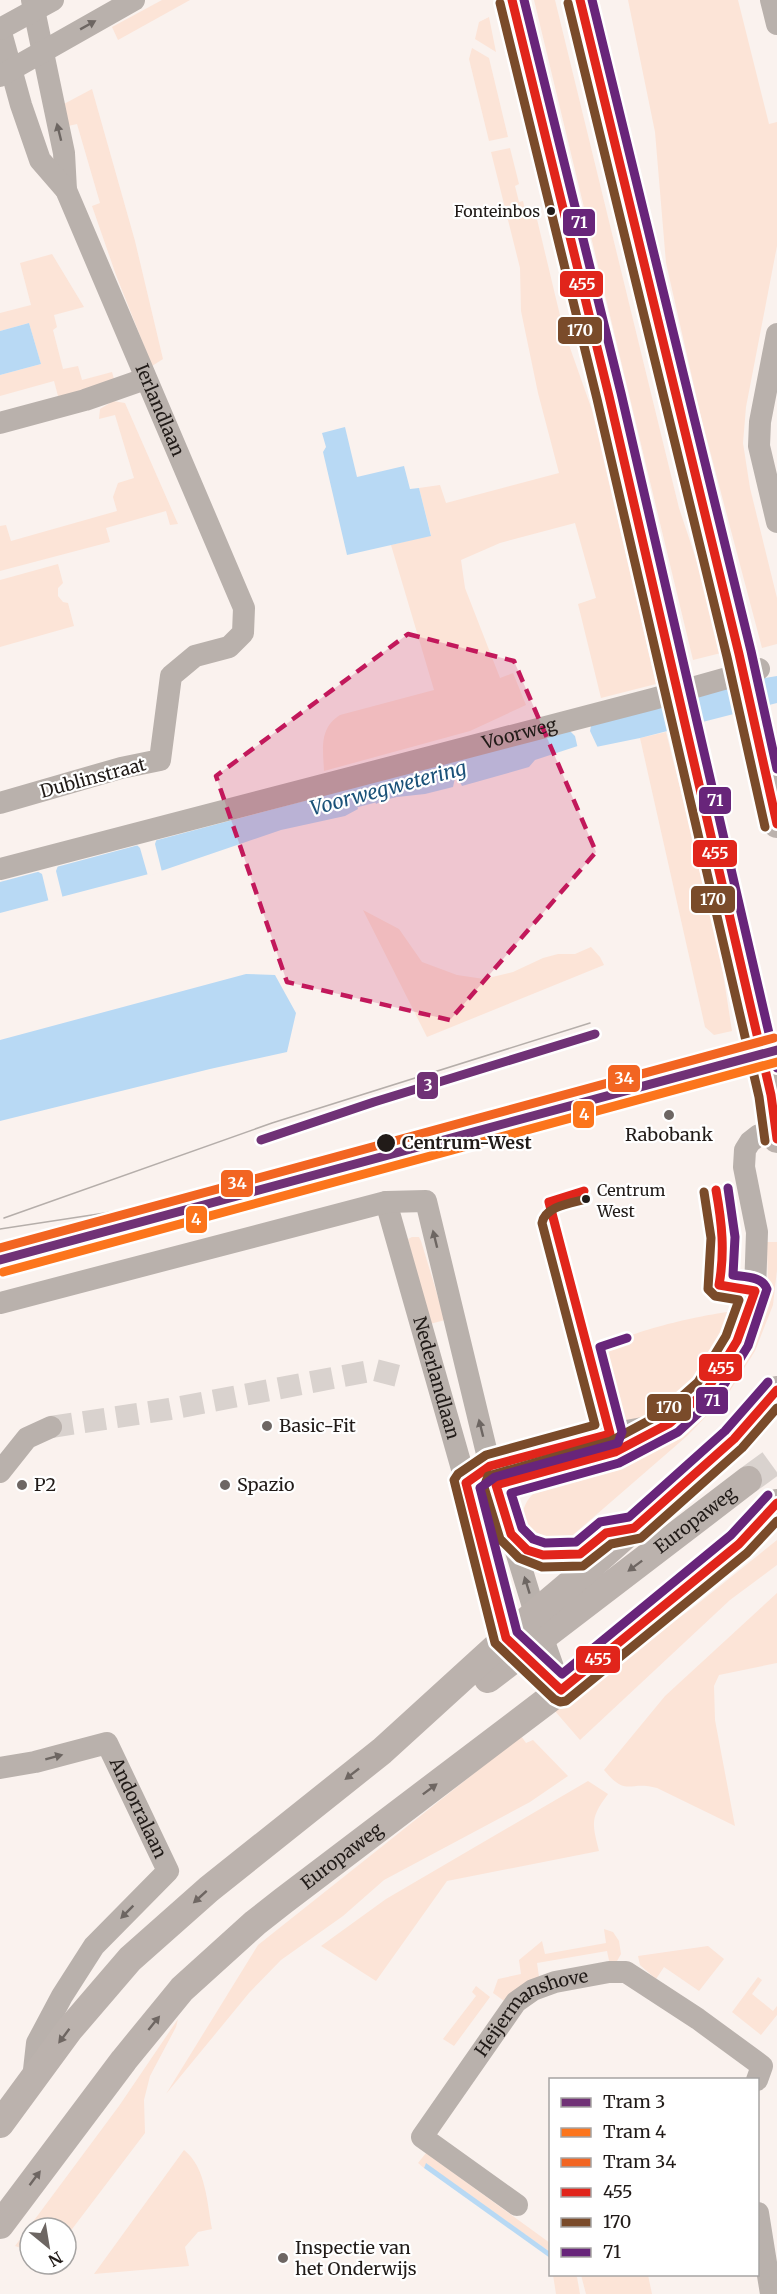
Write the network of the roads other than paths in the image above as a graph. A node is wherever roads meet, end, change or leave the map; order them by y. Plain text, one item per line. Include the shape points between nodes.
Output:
1 (134, 0) edge
2 (512, 0) edge
3 (580, 0) edge
4 (771, 0) edge
5 (40, 3) edge
6 (777, 24) edge
7 (0, 29) edge
8 (43, 52) junction
9 (5, 73) edge
10 (66, 190) junction
11 (777, 334) edge
12 (146, 379) junction
13 (0, 423) edge
14 (777, 522) edge
15 (243, 633) joint
16 (749, 661) junction
17 (761, 756) junction
18 (777, 780) edge
19 (0, 803) edge
20 (777, 824) edge
21 (0, 869) edge
22 (774, 1101) edge
23 (771, 1136) edge
24 (386, 1202) junction
25 (0, 1303) edge
26 (777, 1390) edge
27 (51, 1427) tunnel mouth
28 (0, 1472) edge
29 (493, 1475) junction
30 (748, 1480) tunnel mouth
31 (465, 1483) junction
32 (777, 1503) edge
33 (777, 1524) edge
34 (634, 1528) junction
35 (512, 1534) junction
36 (739, 1544) junction
37 (526, 1635) junction
38 (561, 1690) junction
39 (0, 1768) edge
40 (757, 2078) edge
41 (33, 2079) junction
42 (0, 2124) edge
43 (518, 2205) dead end
44 (759, 2219) edge
45 (0, 2225) edge
46 (771, 2294) edge

8 -> 1 street
2 - 22 main road, bridge
3 - 16 main road
4 - 6 street
5 - 7 street
5 - 8 street, Ierlandlaan
7 - 9 street, Ierlandlaan
8 - 9 street
10 -> 8 street, Ierlandlaan via 64,153
9 - 10 street, Ierlandlaan via 40,160
10 - 12 street, Ierlandlaan
11 - 14 street via 759,446
12 - 13 street
12 - 15 street, Ierlandlaan via 244,608
15 - 19 street, Dublinstraat via 229,647 195,656 171,676 160,760
16 - 17 main road, bridge
16 - 21 street, Voorweg via 653,699
17 - 18 main road
17 - 20 main road
22 - 23 main road, bridge
23 - 29 street via 750,1142 743,1158 757,1232 755,1291 737,1341 707,1390 670,1424 615,1452
24 - 25 street, Nederlandlaan
29 -> 24 street, Nederlandlaan via 426,1201
24 - 31 street, Nederlandlaan
26 - 34 main road via 734,1439
27 - 28 street via 27,1437
29 - 31 street
29 - 35 street, Nederlandlaan
30 -> 37 main road, Europaweg
31 - 37 street, Nederlandlaan
32 - 36 main road
33 - 36 main road
34 - 35 street via 606,1533 580,1554 560,1555 527,1550
34 - 37 main road
37 -> 35 street, Nederlandlaan
36 - 38 main road, Europaweg
37 - 38 street, Nederlandlaan
37 -> 41 main road, Europaweg via 209,1888 130,1959
45 -> 38 main road, Europaweg via 182,1989 255,1923
39 -> 41 street, Andorralaan via 107,1743 168,1870 94,1946 37,2043
40 - 43 street, Heijermanshove via 762,2066 626,1972 555,1982 532,1990 516,2002 422,2137
41 - 42 main road, Europaweg
44 - 46 street

